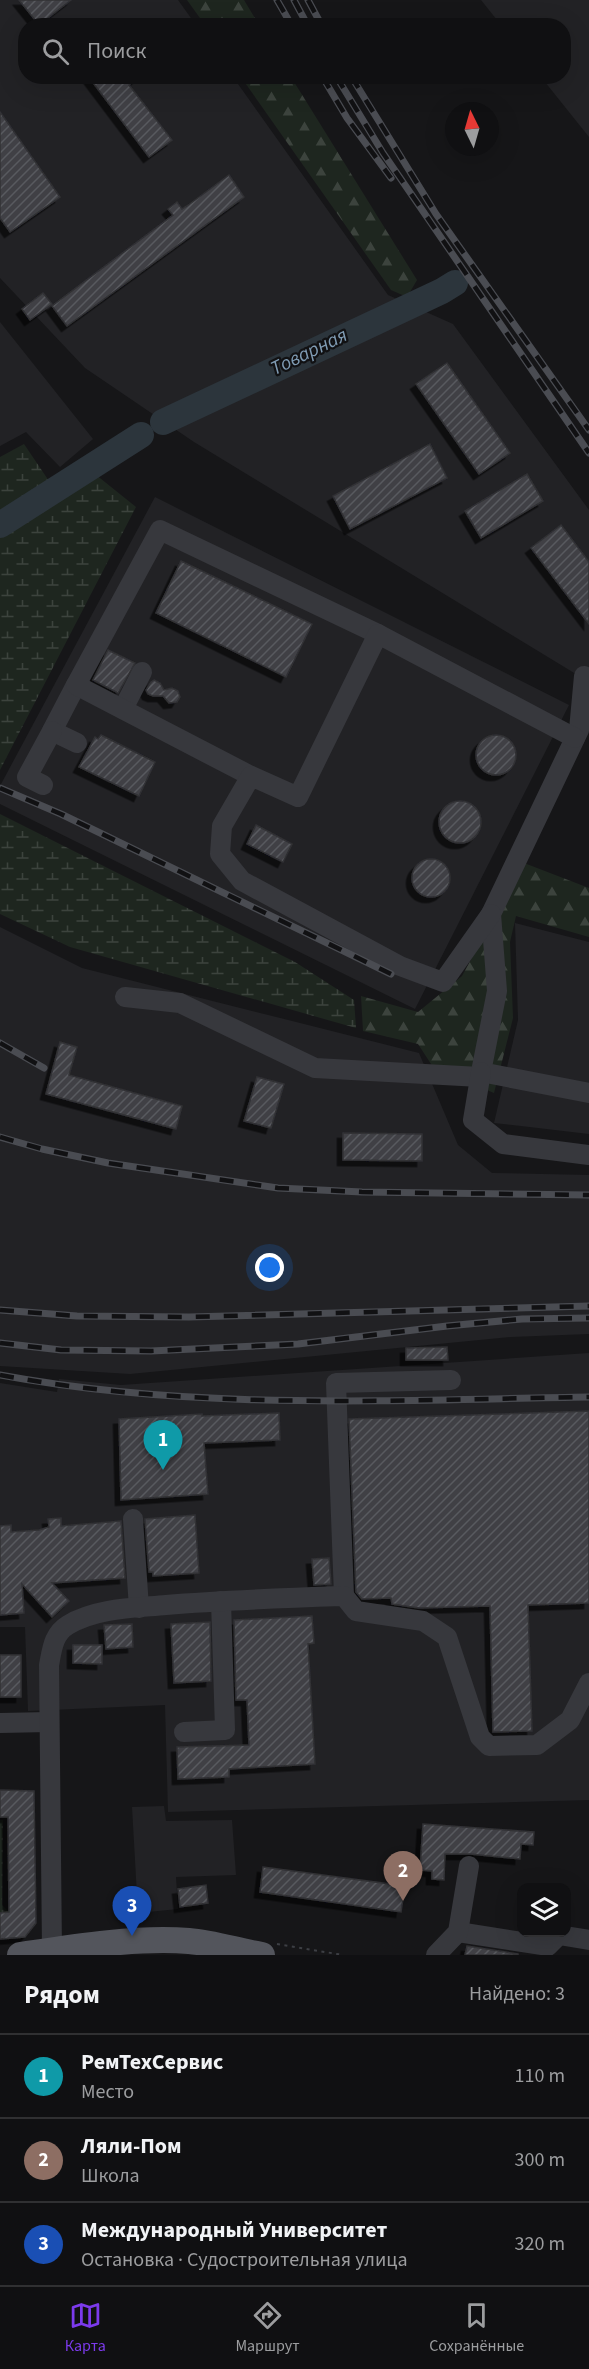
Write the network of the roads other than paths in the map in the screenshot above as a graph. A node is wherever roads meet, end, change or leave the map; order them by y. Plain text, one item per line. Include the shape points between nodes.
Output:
1 (378, 634) junction
2 (142, 672) dead end
3 (584, 676) dead end
4 (76, 685) junction
5 (123, 709) junction
6 (52, 731) junction
7 (575, 738) junction
8 (77, 743) dead end
9 (251, 776) junction
10 (44, 785) dead end
11 (491, 914) junction
12 (125, 997) dead end
13 (481, 1074) junction
14 (589, 1093) edge
15 (589, 1155) edge
16 (451, 1380) dead end
17 (133, 1519) dead end
18 (344, 1596) junction
19 (221, 1601) junction
20 (139, 1608) junction
21 (589, 1683) edge
22 (49, 1722) junction
23 (0, 1723) edge
24 (184, 1732) dead end
25 (469, 1866) dead end
26 (458, 1932) junction
27 (589, 1940) edge
28 (52, 1950) junction
29 (20, 1955) edge
30 (262, 1955) edge
31 (436, 1955) edge

1 - 4 street via 160,530
1 - 7 street
1 - 9 street via 298,797
2 - 5 street
3 - 7 street
4 - 5 street
4 - 6 street
5 - 9 street
6 - 8 street
6 - 10 street via 27,777
7 - 11 street
9 - 11 street via 222,826 220,854 242,881 400,966 443,982
11 - 13 street via 496,991
12 - 13 street via 180,1003 315,1068
13 - 14 street
13 - 15 street via 473,1119 503,1144
16 - 18 street via 336,1383
17 - 20 street
18 - 19 street
18 - 21 street via 356,1611 423,1621 447,1637 480,1737 489,1746 537,1745 570,1720
19 - 20 street
19 - 24 street via 225,1730
20 - 22 street via 92,1614 66,1626 54,1639 49,1665
22 - 23 street
22 - 28 street
25 - 26 street
26 - 27 street via 548,1946 559,1935
26 - 31 street
28 - 29 main road
28 - 30 main road via 191,1941

